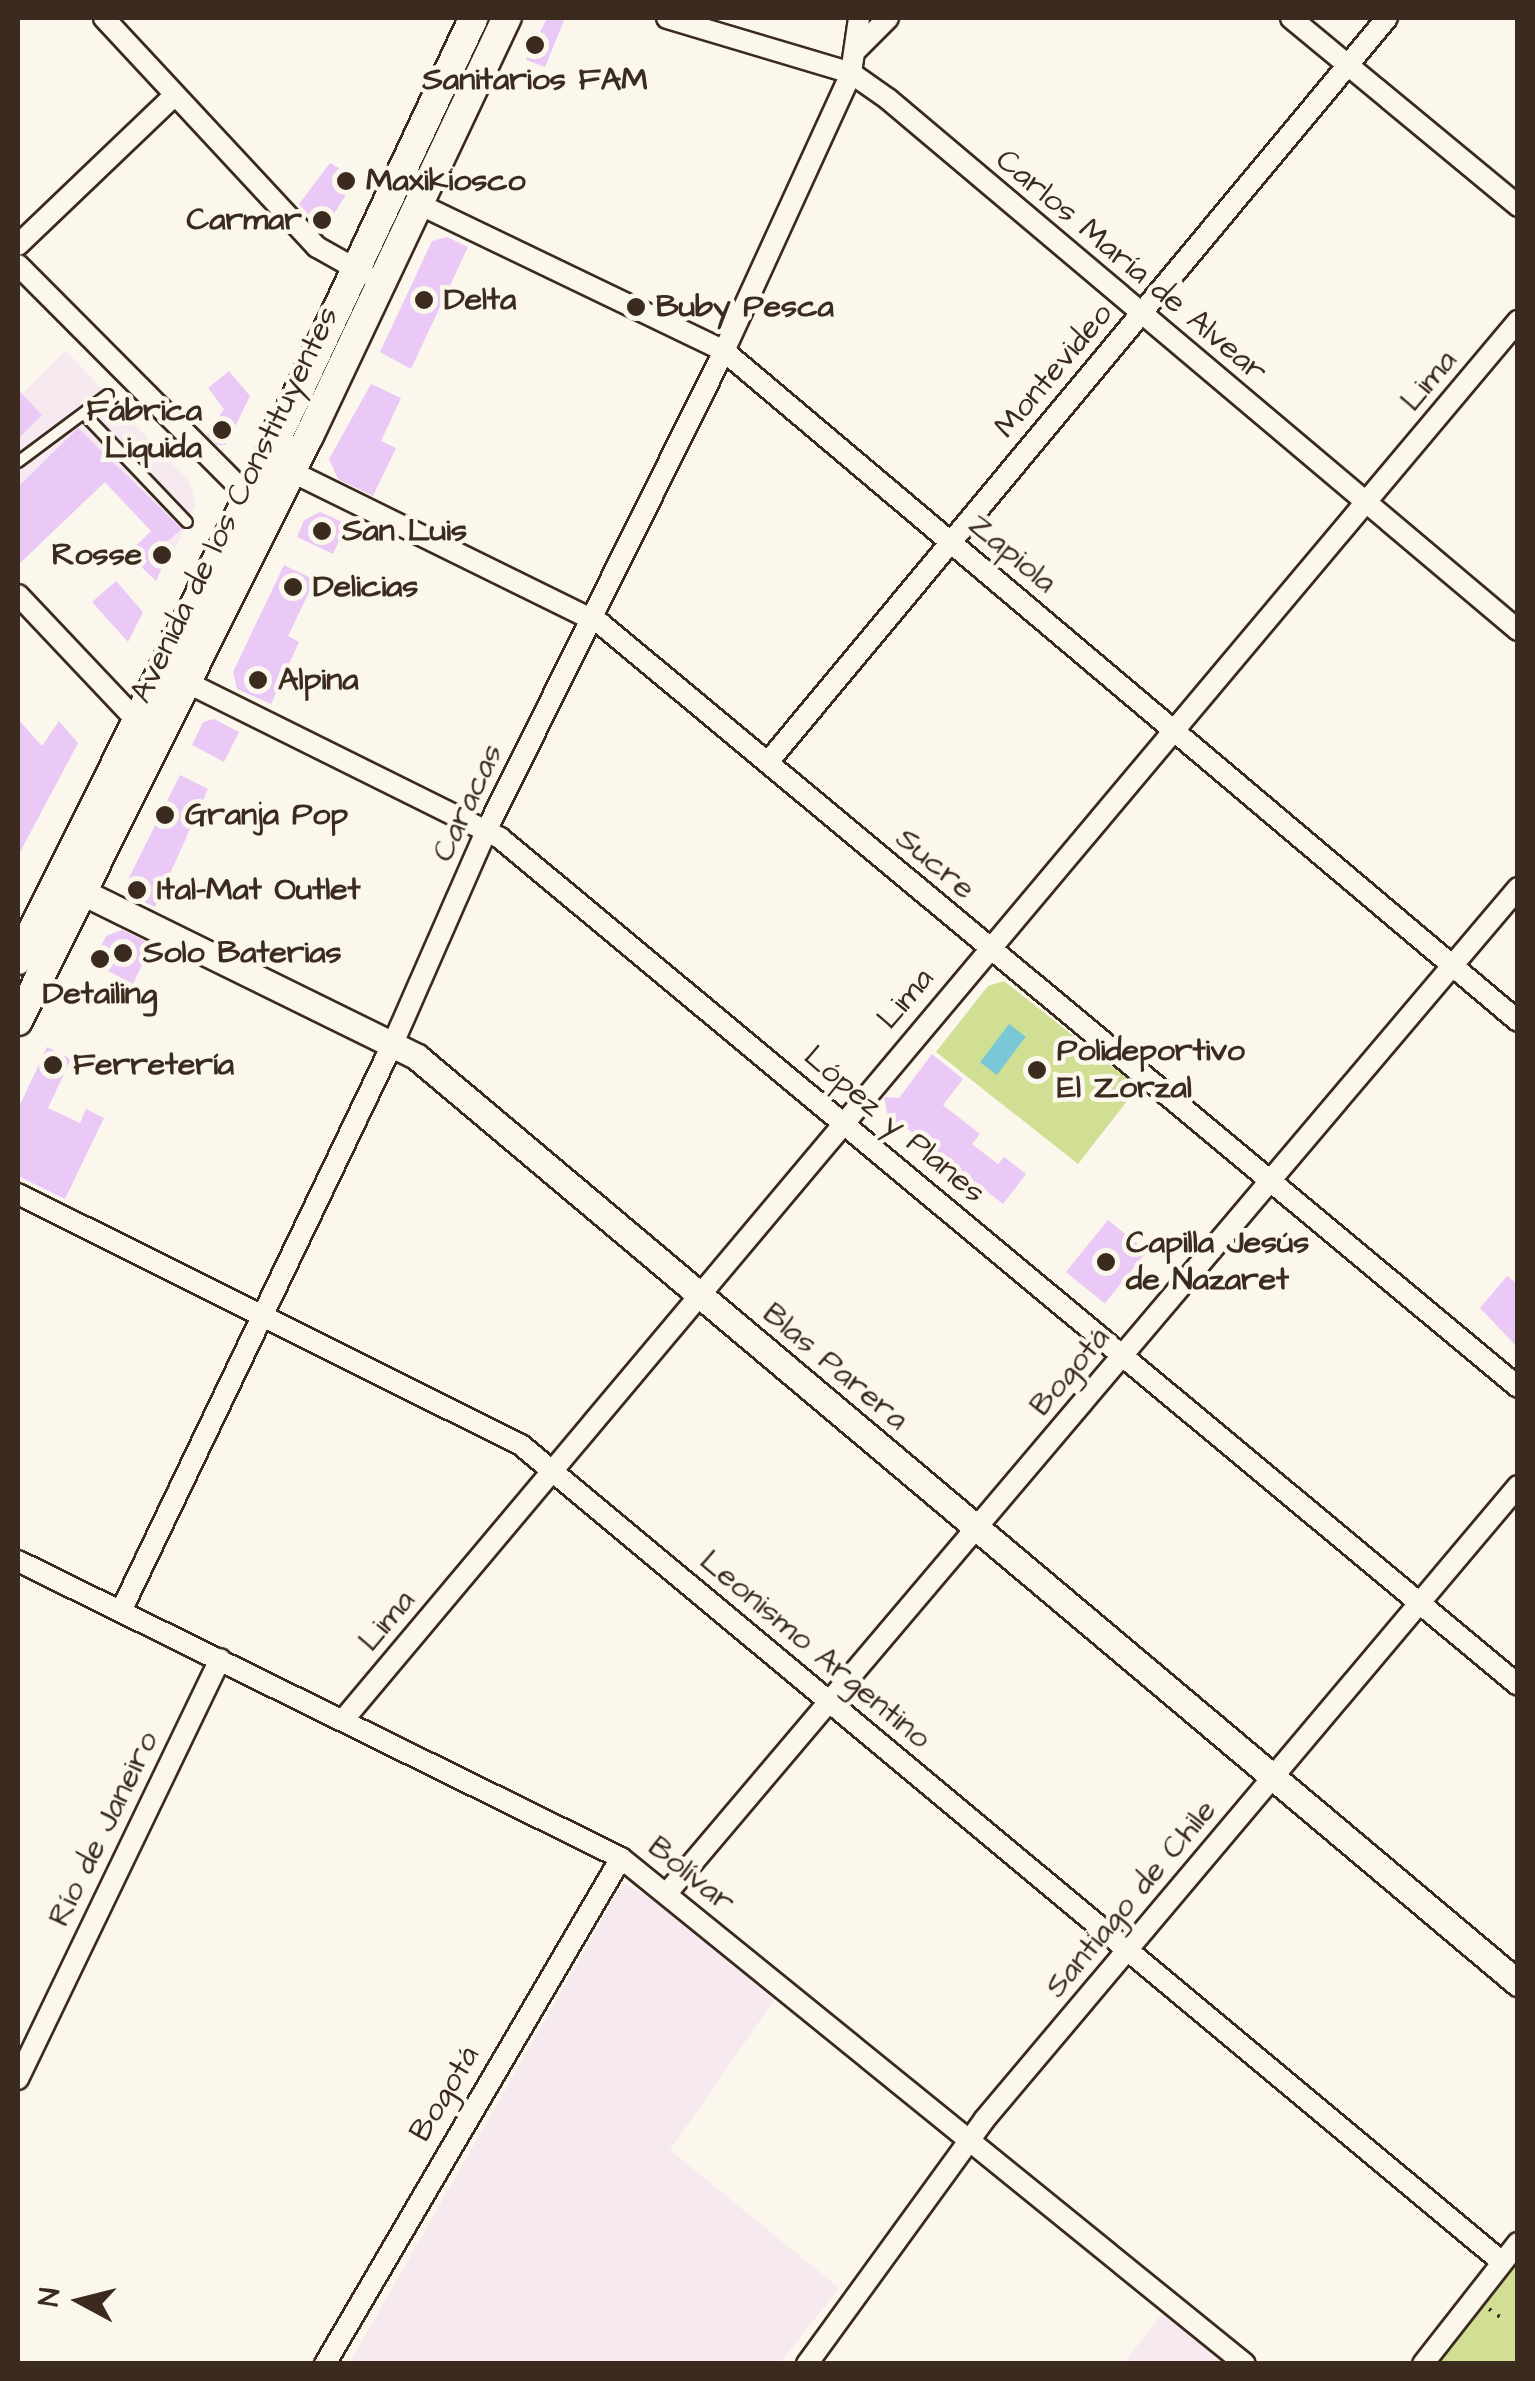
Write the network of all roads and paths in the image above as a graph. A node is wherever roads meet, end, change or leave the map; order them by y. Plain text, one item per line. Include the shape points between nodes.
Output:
1 (104, 18) edge
2 (474, 18) edge
3 (507, 18) edge
4 (667, 18) edge
5 (860, 18) edge
6 (888, 18) edge
7 (1291, 18) edge
8 (1387, 18) edge
9 (856, 48) junction
10 (1348, 65) junction
11 (851, 73) junction
12 (175, 94) junction
13 (421, 205) junction
14 (1518, 206) edge
15 (18, 245) edge
16 (18, 265) edge
17 (357, 271) junction
18 (384, 282) junction
19 (1141, 314) junction
20 (1518, 320) edge
21 (724, 351) junction
22 (108, 395) dead end
23 (84, 414) junction
24 (18, 462) edge
25 (279, 465) junction
26 (1366, 503) junction
27 (258, 505) junction
28 (188, 522) dead end
29 (951, 542) junction
30 (18, 595) edge
31 (591, 616) junction
32 (1518, 630) edge
33 (186, 682) junction
34 (138, 722) junction
35 (1177, 732) junction
36 (768, 762) junction
37 (487, 829) junction
38 (71, 886) junction
39 (1518, 888) edge
40 (34, 934) edge
41 (988, 948) junction
42 (18, 960) edge
43 (1452, 967) junction
44 (18, 1020) edge
45 (1518, 1021) edge
46 (394, 1041) junction
47 (842, 1122) junction
48 (1270, 1182) junction
49 (18, 1194) edge
50 (698, 1294) junction
51 (259, 1316) junction
52 (1123, 1356) junction
53 (1518, 1387) edge
54 (552, 1470) junction
55 (1518, 1486) edge
56 (976, 1528) junction
57 (18, 1562) edge
58 (1419, 1603) junction
59 (120, 1611) junction
60 (220, 1659) junction
61 (1518, 1685) edge
62 (830, 1701) junction
63 (344, 1719) junction
64 (1272, 1777) junction
65 (620, 1858) junction
66 (667, 1893) junction
67 (1127, 1950) junction
68 (1518, 1983) edge
69 (18, 2079) edge
70 (969, 2142) junction
71 (1518, 2243) edge
72 (1502, 2262) junction
73 (1485, 2306) dead end
74 (1503, 2320) dead end
75 (325, 2364) edge
76 (807, 2364) edge
77 (1245, 2364) edge
78 (1423, 2364) edge

1 - 12 street
2 - 17 main road, Avenida de los Constituyentes
3 - 13 main road, Avenida de los Constituyentes
4 - 11 street, Carlos María de Alvear
5 - 9 street, Caracas
6 - 9 street
7 - 10 street
8 - 10 street, Montevideo
9 - 11 street, Caracas
10 - 14 street
10 - 19 street, Montevideo
11 - 19 street, Carlos María de Alvear
11 - 21 street, Caracas
12 - 15 street
12 - 17 street via 317,247
13 - 18 main road, Avenida de los Constituyentes
13 - 21 street, Zapiola
16 - 27 street
17 - 18 street
17 - 25 main road, Avenida de los Constituyentes
18 - 25 main road, Avenida de los Constituyentes
19 - 26 street, Carlos María de Alvear
19 - 29 street, Montevideo
20 - 26 street, Lima
21 - 29 street, Zapiola
21 - 31 street, Caracas
22 - 23 lane
23 - 24 lane
23 - 28 lane
25 - 27 main road, Avenida de los Constituyentes
25 - 31 street, Sucre
26 - 32 street, Carlos María de Alvear
26 - 35 street, Lima
27 - 33 main road, Avenida de los Constituyentes
27 - 34 main road, Avenida de los Constituyentes
29 - 35 street, Zapiola
29 - 36 street, Montevideo
30 - 34 street
31 - 36 street, Sucre
31 - 37 street, Caracas
33 - 37 street, López y Planes
33 - 38 main road, Avenida de los Constituyentes
34 - 38 main road, Avenida de los Constituyentes
35 - 41 street, Lima
35 - 43 street, Zapiola
36 - 41 street, Sucre
37 - 46 street, Caracas
37 - 47 street, López y Planes
38 - 40 main road, Avenida de los Constituyentes
38 - 46 street, Blas Parera
39 - 43 street, Bogotá
40 - 42 main road, Avenida de los Constituyentes
40 - 44 main road, Avenida de los Constituyentes
41 - 47 street, Lima
41 - 48 street, Sucre
43 - 45 street, Zapiola
43 - 48 street, Bogotá
46 - 50 street, Blas Parera
46 - 51 street, Caracas
47 - 50 street, Lima
47 - 52 street, López y Planes
48 - 52 street, Bogotá
48 - 53 street, Sucre
49 - 51 street, Leonismo Argentino
50 - 54 street, Lima
50 - 56 street, Blas Parera
51 - 54 street, Leonismo Argentino via 502,1431
51 - 59 street, Caracas
52 - 56 street, Bogotá
52 - 58 street, López y Planes
54 - 62 street, Leonismo Argentino
54 - 63 street, Lima
55 - 58 street, Santiago de Chile
56 - 62 street, Bogotá
56 - 64 street, Blas Parera
57 - 59 street, Bolívar
58 - 61 street, López y Planes
58 - 64 street, Santiago de Chile
59 - 60 street, Bolívar
60 - 63 street, Bolívar
60 - 69 street, Río de Janeiro
62 - 66 street, Bogotá
62 - 67 street, Leonismo Argentino
63 - 65 street, Bolívar
64 - 67 street, Santiago de Chile
64 - 68 street, Blas Parera
65 - 66 street, Bolívar
65 - 75 street, Bogotá
66 - 70 street, Bolívar
67 - 70 street, Santiago de Chile
67 - 72 street, Leonismo Argentino
70 - 76 street, Santiago de Chile
70 - 77 street, Bolívar
71 - 72 street
72 - 78 street
73 - 74 path

